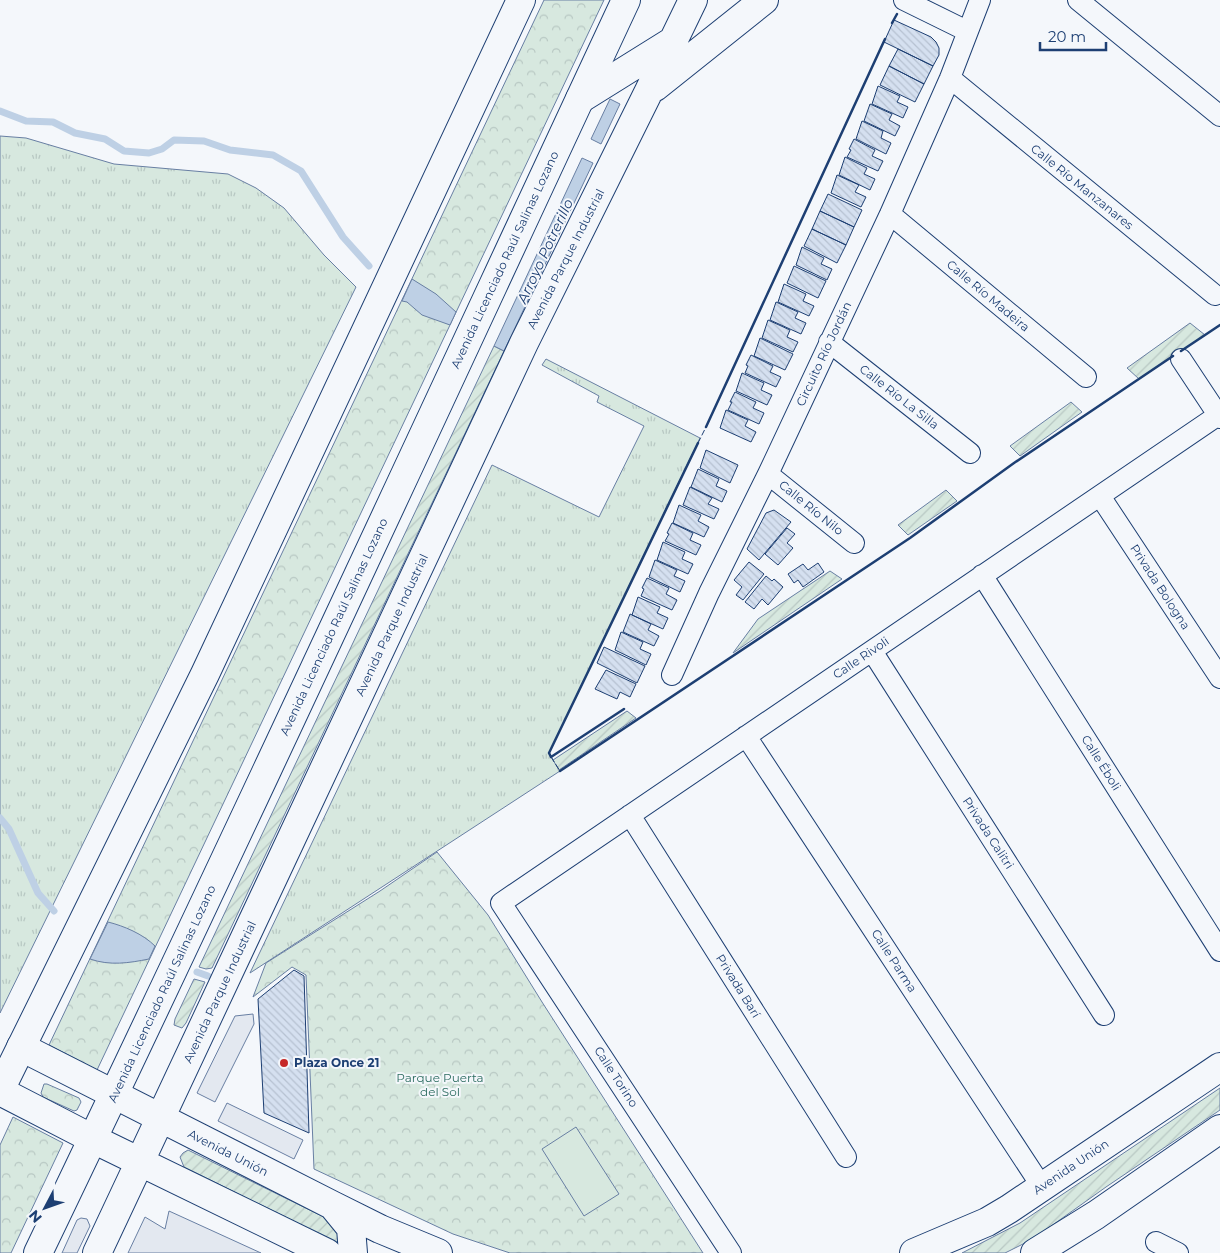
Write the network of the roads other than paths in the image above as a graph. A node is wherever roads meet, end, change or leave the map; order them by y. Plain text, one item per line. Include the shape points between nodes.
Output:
1 (522, 0) edge
2 (626, 0) edge
3 (693, 0) edge
4 (764, 0) edge
5 (904, 0) edge
6 (980, 0) edge
7 (1078, 0) edge
8 (967, 31) junction
9 (674, 41) junction
10 (950, 78) junction
11 (650, 91) junction
12 (580, 99) junction
13 (1220, 116) edge
14 (890, 214) junction
15 (1215, 295) dead end
16 (829, 342) junction
17 (1181, 359) dead end
18 (1086, 377) dead end
19 (1219, 416) edge
20 (970, 453) dead end
21 (768, 474) junction
22 (1100, 496) junction
23 (854, 543) dead end
24 (982, 575) junction
25 (872, 651) junction
26 (672, 674) dead end
27 (1220, 678) edge
28 (746, 736) junction
29 (630, 815) junction
30 (501, 902) joint
31 (1220, 951) edge
32 (1104, 1015) dead end
33 (21, 1047) junction
34 (1220, 1067) edge
35 (0, 1091) edge
36 (114, 1095) junction
37 (160, 1118) junction
38 (1220, 1129) edge
39 (93, 1139) junction
40 (846, 1157) dead end
41 (140, 1162) junction
42 (1042, 1187) junction
43 (332, 1205) junction
44 (1156, 1242) dead end
45 (38, 1253) edge
46 (97, 1253) edge
47 (327, 1253) edge
48 (354, 1253) edge
49 (362, 1253) edge
50 (404, 1253) edge
51 (438, 1253) edge
52 (731, 1253) edge
53 (914, 1253) edge
54 (1035, 1253) edge
55 (1178, 1253) edge

1 - 33 street via 209,665
2 - 12 street, Avenida Licenciado Raúl Salinas Lozano
3 - 9 street, Avenida Parque Industrial
4 - 11 street
5 - 8 street
6 - 8 street, Circuito Río Jordán
7 - 13 street
8 - 10 street, Circuito Río Jordán
9 - 11 street, Avenida Parque Industrial
9 - 12 street
10 - 14 street, Circuito Río Jordán
10 - 15 street, Calle Río Manzanares
11 - 37 street, Avenida Parque Industrial via 524,343
12 - 36 street, Avenida Licenciado Raúl Salinas Lozano
14 - 16 street, Circuito Río Jordán
14 - 18 street, Calle Río Madeira
16 - 20 street, Calle Río La Silla
16 - 21 street, Circuito Río Jordán
17 - 19 street
19 - 22 street, Calle Rivoli
21 - 23 street, Calle Río Nilo
21 - 26 street, Circuito Río Jordán
22 - 24 street, Calle Rivoli
22 - 27 street, Privada Bologna
24 - 25 street, Calle Rivoli
24 - 31 street, Calle Éboli
25 - 28 street, Calle Rivoli
25 - 32 street, Privada Calitri
28 - 29 street, Calle Rivoli
28 - 42 street, Calle Parma
29 - 30 street, Calle Rivoli
29 - 40 street, Privada Barí
30 - 52 street, Calle Torino
33 - 35 street
33 - 36 street, Avenida Unión
34 - 42 street, Avenida Unión
35 - 39 street
36 - 37 street, Avenida Unión
36 - 39 street, Avenida Licenciado Raúl Salinas Lozano
37 - 41 street, Avenida Parque Industrial
37 - 43 street, Avenida Unión
38 - 54 street
39 - 41 street
39 - 45 street, Avenida Licenciado Raúl Salinas Lozano
41 - 46 street, Avenida Parque Industrial
41 - 47 street
42 - 53 street, Avenida Unión via 986,1222
43 - 48 street via 351,1228
43 - 51 street, Avenida Unión
44 - 55 street
49 - 50 street via 375,1245

